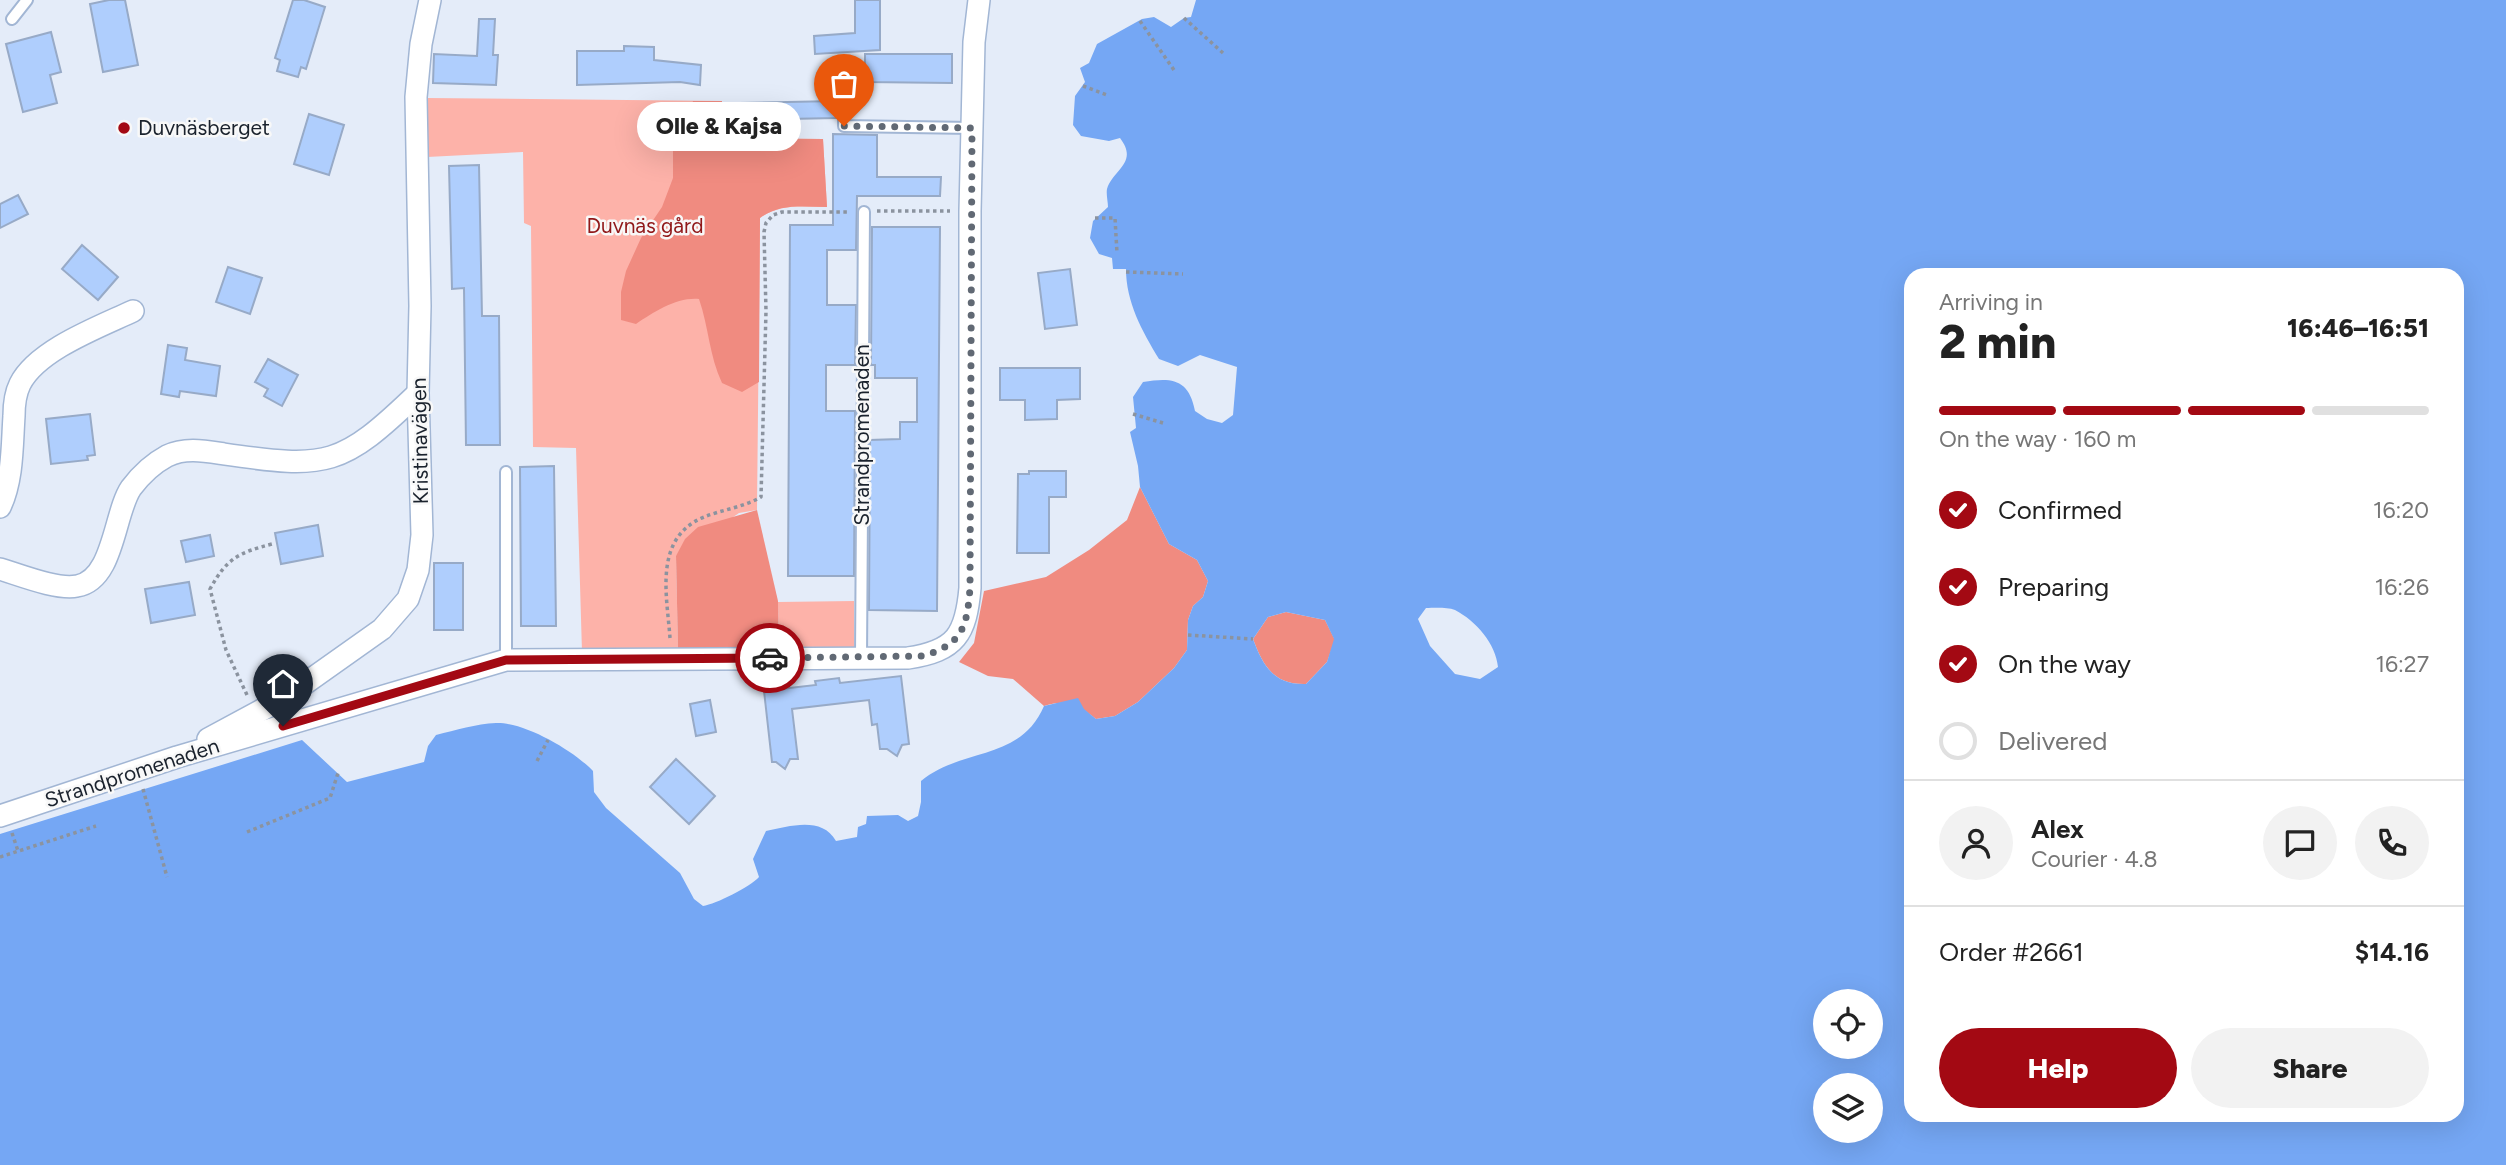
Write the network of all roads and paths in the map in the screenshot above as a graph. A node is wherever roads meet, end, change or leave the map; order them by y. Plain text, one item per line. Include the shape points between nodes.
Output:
1 (27, 0) edge
2 (430, 0) edge
3 (979, 0) edge
4 (1184, 18) dead end
5 (12, 19) dead end
6 (1140, 20) dead end
7 (1223, 53) dead end
8 (844, 66) dead end
9 (1174, 70) dead end
10 (1083, 86) dead end
11 (1107, 95) dead end
12 (972, 128) junction
13 (970, 211) junction
14 (864, 212) junction
15 (1096, 218) dead end
16 (1117, 253) dead end
17 (1126, 272) dead end
18 (1183, 274) dead end
19 (133, 311) dead end
20 (418, 393) junction
21 (1133, 414) dead end
22 (1163, 423) dead end
23 (506, 472) dead end
24 (0, 507) edge
25 (272, 544) dead end
26 (0, 569) edge
27 (1188, 635) dead end
28 (1253, 639) dead end
29 (671, 658) junction
30 (861, 658) junction
31 (506, 660) junction
32 (255, 712) junction
33 (548, 740) dead end
34 (177, 757) junction
35 (537, 761) dead end
36 (338, 774) dead end
37 (143, 789) dead end
38 (5, 823) edge
39 (96, 826) dead end
40 (247, 832) dead end
41 (18, 851) junction
42 (0, 857) edge
43 (167, 877) dead end

1 - 5 lane
2 - 20 street, Kristinavägen via 416,97
3 - 12 street, Strandpromenaden
4 - 7 path
6 - 9 path
8 - 12 lane via 844,126
10 - 11 path
12 - 13 street, Strandpromenaden
13 - 14 path
13 - 30 street, Strandpromenaden via 968,617 962,632 940,651 908,658
14 - 29 path via 782,212 766,223 761,497 701,518 675,540 666,578
14 - 30 lane, Strandpromenaden
15 - 16 path via 1115,218
17 - 18 path
19 - 24 street via 47,356 20,383 15,441
20 - 26 street via 362,444 337,457 294,463 198,450 165,457 131,488 107,559 80,586 62,586
20 - 32 street, Kristinavägen via 422,535 418,570 408,599 372,636 286,697
21 - 22 path
23 - 31 lane
25 - 32 path via 245,551 224,565 210,589 226,650
27 - 28 path
29 - 30 street, Strandpromenaden
29 - 31 street, Strandpromenaden
31 - 34 street, Strandpromenaden
32 - 34 street, Kristinavägen
33 - 35 path
34 - 38 street, Strandpromenaden
36 - 40 path via 330,798
37 - 43 path
38 - 41 path
39 - 41 path
41 - 42 path

